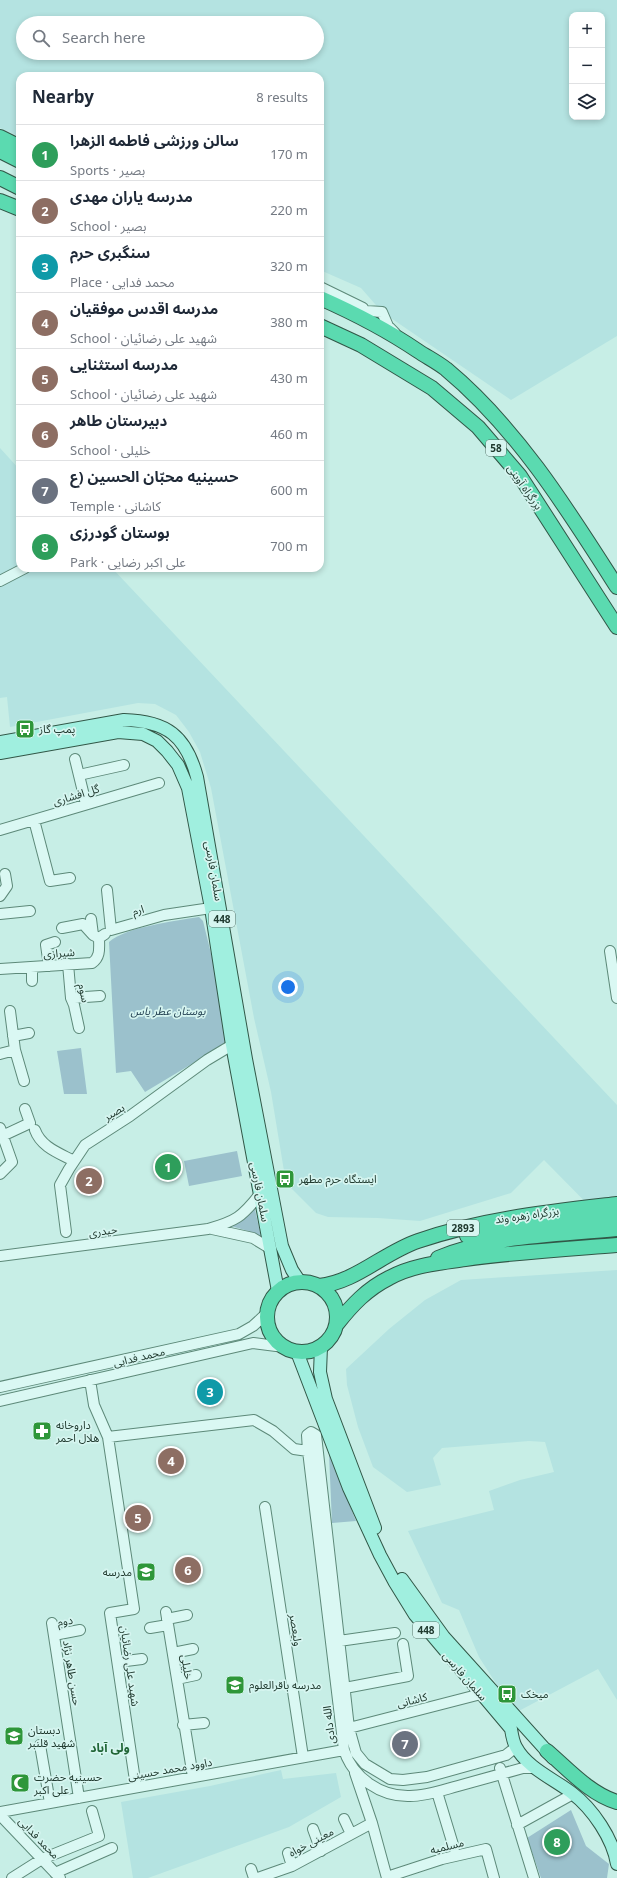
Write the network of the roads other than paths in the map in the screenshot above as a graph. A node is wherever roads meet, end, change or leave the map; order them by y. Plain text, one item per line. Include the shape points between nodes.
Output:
1 (5, 136) edge
2 (16, 143) edge
3 (0, 151) edge
4 (16, 159) edge
5 (0, 178) edge
6 (16, 186) edge
7 (0, 202) edge
8 (16, 208) edge
9 (324, 289) edge
10 (324, 300) edge
11 (344, 308) junction
12 (377, 312) junction
13 (324, 328) edge
14 (402, 340) junction
15 (17, 572) edge
16 (0, 581) edge
17 (617, 587) edge
18 (617, 627) edge
19 (0, 742) edge
20 (0, 753) edge
21 (75, 760) dead end
22 (124, 765) dead end
23 (79, 775) junction
24 (159, 783) dead end
25 (86, 804) junction
26 (0, 819) edge
27 (34, 820) junction
28 (1, 830) edge
29 (5, 874) dead end
30 (70, 878) dead end
31 (107, 890) dead end
32 (0, 896) edge
33 (211, 908) junction
34 (30, 911) dead end
35 (0, 914) edge
36 (91, 919) dead end
37 (66, 925) dead end
38 (111, 930) junction
39 (96, 936) junction
40 (55, 942) dead end
41 (610, 951) dead end
42 (68, 964) junction
43 (49, 966) junction
44 (32, 967) junction
45 (0, 969) edge
46 (32, 981) dead end
47 (100, 996) dead end
48 (71, 998) junction
49 (617, 998) edge
50 (10, 1011) dead end
51 (79, 1028) dead end
52 (29, 1033) dead end
53 (13, 1036) junction
54 (232, 1045) junction
55 (15, 1050) junction
56 (0, 1054) edge
57 (24, 1080) dead end
58 (25, 1109) dead end
59 (35, 1130) dead end
60 (1, 1134) edge
61 (74, 1161) junction
62 (0, 1174) edge
63 (260, 1194) junction
64 (617, 1204) edge
65 (617, 1217) edge
66 (208, 1229) junction
67 (617, 1229) edge
68 (66, 1232) dead end
69 (416, 1242) junction
70 (617, 1245) edge
71 (271, 1249) junction
72 (0, 1256) edge
73 (421, 1265) junction
74 (300, 1282) junction
75 (319, 1286) junction
76 (278, 1291) junction
77 (267, 1313) junction
78 (337, 1324) junction
79 (321, 1347) junction
80 (290, 1349) junction
81 (90, 1380) junction
82 (0, 1387) edge
83 (0, 1401) edge
84 (108, 1437) junction
85 (308, 1451) junction
86 (265, 1507) dead end
87 (187, 1615) dead end
88 (167, 1619) junction
89 (52, 1623) dead end
90 (150, 1628) dead end
91 (80, 1630) dead end
92 (395, 1633) dead end
93 (54, 1635) junction
94 (339, 1641) junction
95 (403, 1644) dead end
96 (193, 1649) dead end
97 (173, 1653) junction
98 (142, 1658) dead end
99 (118, 1662) junction
100 (196, 1676) dead end
101 (177, 1679) junction
102 (345, 1688) junction
103 (481, 1694) junction
104 (204, 1723) dead end
105 (183, 1725) junction
106 (349, 1728) junction
107 (40, 1745) dead end
108 (516, 1747) junction
109 (547, 1751) junction
110 (348, 1753) junction
111 (506, 1755) junction
112 (303, 1757) junction
113 (535, 1768) junction
114 (504, 1770) junction
115 (355, 1773) junction
116 (193, 1777) junction
117 (136, 1787) junction
118 (437, 1792) junction
119 (573, 1794) junction
120 (79, 1798) junction
121 (617, 1802) edge
122 (50, 1803) junction
123 (92, 1811) dead end
124 (0, 1812) edge
125 (0, 1815) edge
126 (344, 1819) dead end
127 (372, 1823) junction
128 (517, 1825) junction
129 (313, 1829) dead end
130 (351, 1834) junction
131 (617, 1838) edge
132 (112, 1848) dead end
133 (454, 1848) dead end
134 (321, 1851) junction
135 (288, 1853) dead end
136 (42, 1859) junction
137 (617, 1864) edge
138 (292, 1866) junction
139 (57, 1876) edge
140 (12, 1878) edge
141 (258, 1878) edge
142 (387, 1878) edge
143 (494, 1878) edge
144 (534, 1878) edge

1 - 2 highway
3 - 4 highway
5 - 6 highway
7 - 8 highway
9 - 12 street
10 - 11 highway, بزرگراه آوینی / 58
11 - 12 street
11 - 14 highway, بزرگراه آوینی / 58
12 - 14 street
13 - 18 highway, بزرگراه آوینی / 58 via 361,345 432,388 478,427 520,476
14 - 17 highway, بزرگراه آوینی / 58 via 445,369 490,412 532,461
15 - 16 street
19 - 74 main road, سلمان فارسی / 448 via 124,720 145,720 170,731 192,757 198,777 246,1059 282,1246
20 - 33 main road, سلمان فارسی / 448 via 118,732 143,734 156,741 178,765 188,788
21 - 23 street
22 - 23 street
23 - 25 street
24 - 25 street, گل افشاری
25 - 27 street, گل افشاری
26 - 28 street
27 - 28 street, گل افشاری
27 - 30 street via 50,882
29 - 32 street via 6,886
31 - 38 street
33 - 38 street, ارم via 164,915
33 - 54 main road, سلمان فارسی / 448
34 - 35 street
36 - 39 street
37 - 39 street via 83,924
38 - 39 street, ارم
39 - 42 street, شیرازی via 99,955 96,960 92,963
40 - 43 street via 46,945
41 - 49 street
42 - 43 street, شیرازی
42 - 48 street, سوم
43 - 44 street, شیرازی
44 - 45 street, شیرازی
44 - 46 street
47 - 48 street
48 - 51 street, سوم
50 - 53 street
52 - 53 street
53 - 55 street
54 - 61 street, بصیر via 93,1139 85,1145
54 - 63 main road, سلمان فارسی / 448
55 - 56 street
55 - 57 street
58 - 60 street via 30,1123
59 - 61 street via 45,1145
60 - 62 street via 12,1162
61 - 68 street, بصیر via 60,1185
63 - 66 street via 241,1216
63 - 71 main road, سلمان فارسی / 448
64 - 69 highway, بزرگراه زهره وند / 2893 via 488,1221
65 - 69 highway, بزرگراه زهره وند
66 - 71 street via 253,1238
66 - 72 street, حیدری
67 - 73 highway, بزرگراه زهره وند via 498,1242 458,1250
69 - 75 highway, بزرگراه زهره وند / 2893 via 344,1281
70 - 73 highway, بزرگراه زهره وند
71 - 76 main road, سلمان فارسی / 448
73 - 78 highway, بزرگراه زهره وند via 390,1277 374,1287 358,1299
74 - 75 highway
74 - 76 highway via 292,1283
75 - 78 highway via 326,1291 335,1305
76 - 77 highway
77 - 80 highway via 267,1323 271,1332
77 - 82 street, محمد فدایی via 239,1334
78 - 79 highway via 328,1341
79 - 80 highway via 305,1352
79 - 109 main road, سلمان فارسی / 448 via 320,1372 326,1399 386,1553 407,1587 444,1637
80 - 81 street, محمد فدایی via 254,1343
80 - 103 main road, سلمان فارسی / 448 via 380,1555 415,1615
81 - 83 street, محمد فدایی
81 - 84 street, شهید علی رضائیان via 94,1405
84 - 85 street via 254,1420 273,1431 294,1449
84 - 99 street, شهید علی رضائیان via 134,1609 110,1613
85 - 94 street, الله دادی via 312,1435
85 - 110 street, الله دادی
86 - 112 street, ولیعصر
87 - 88 street
88 - 90 street
88 - 97 street, خلیلی
89 - 93 street, حسن طاهر نژاد
91 - 93 street, دوم
92 - 94 street
93 - 120 street, حسن طاهر نژاد
94 - 102 street, الله دادی
95 - 102 street via 408,1676
96 - 97 street
97 - 101 street, خلیلی
98 - 99 street
99 - 117 street, شهید علی رضائیان
100 - 101 street
101 - 105 street, خلیلی
102 - 106 street, الله دادی
103 - 106 street, کاشانی
103 - 108 main road, سلمان فارسی / 448 via 511,1729
104 - 105 street
105 - 116 street, خلیلی
106 - 110 street, الله دادی
107 - 122 street
108 - 111 street, الله دادی
108 - 113 main road, سلمان فارسی / 448
109 - 121 highway via 592,1789
109 - 131 main road, 448 via 608,1823
110 - 111 street, الله دادی via 390,1779 403,1780 427,1778
110 - 112 street, داوود محمد حسینی
110 - 115 street, الله دادی
111 - 114 street via 513,1758 514,1763
112 - 116 street, داوود محمد حسینی
113 - 114 street, الله دادی
113 - 119 main road, سلمان فارسی / 448
114 - 118 street, الله دادی
114 - 128 street
115 - 118 street, الله دادی via 378,1789 395,1796
115 - 127 street
116 - 117 street, داوود محمد حسینی
117 - 120 street, داوود محمد حسینی
118 - 133 street
119 - 128 street
119 - 137 main road, سلمان فارسی / 448 via 602,1826 616,1855
120 - 122 street, داوود محمد حسینی
122 - 124 street, داوود محمد حسینی
123 - 136 street via 99,1836
125 - 136 street, محمد فدایی
126 - 130 street
127 - 130 street, معینی خواه
127 - 142 street
128 - 144 street
129 - 134 street
130 - 134 street, معینی خواه
132 - 139 street
134 - 138 street, معینی خواه
135 - 138 street
136 - 139 street, محمد فدایی
136 - 140 street
138 - 141 street, معینی خواه
142 - 143 street, مسلمیه via 486,1849

